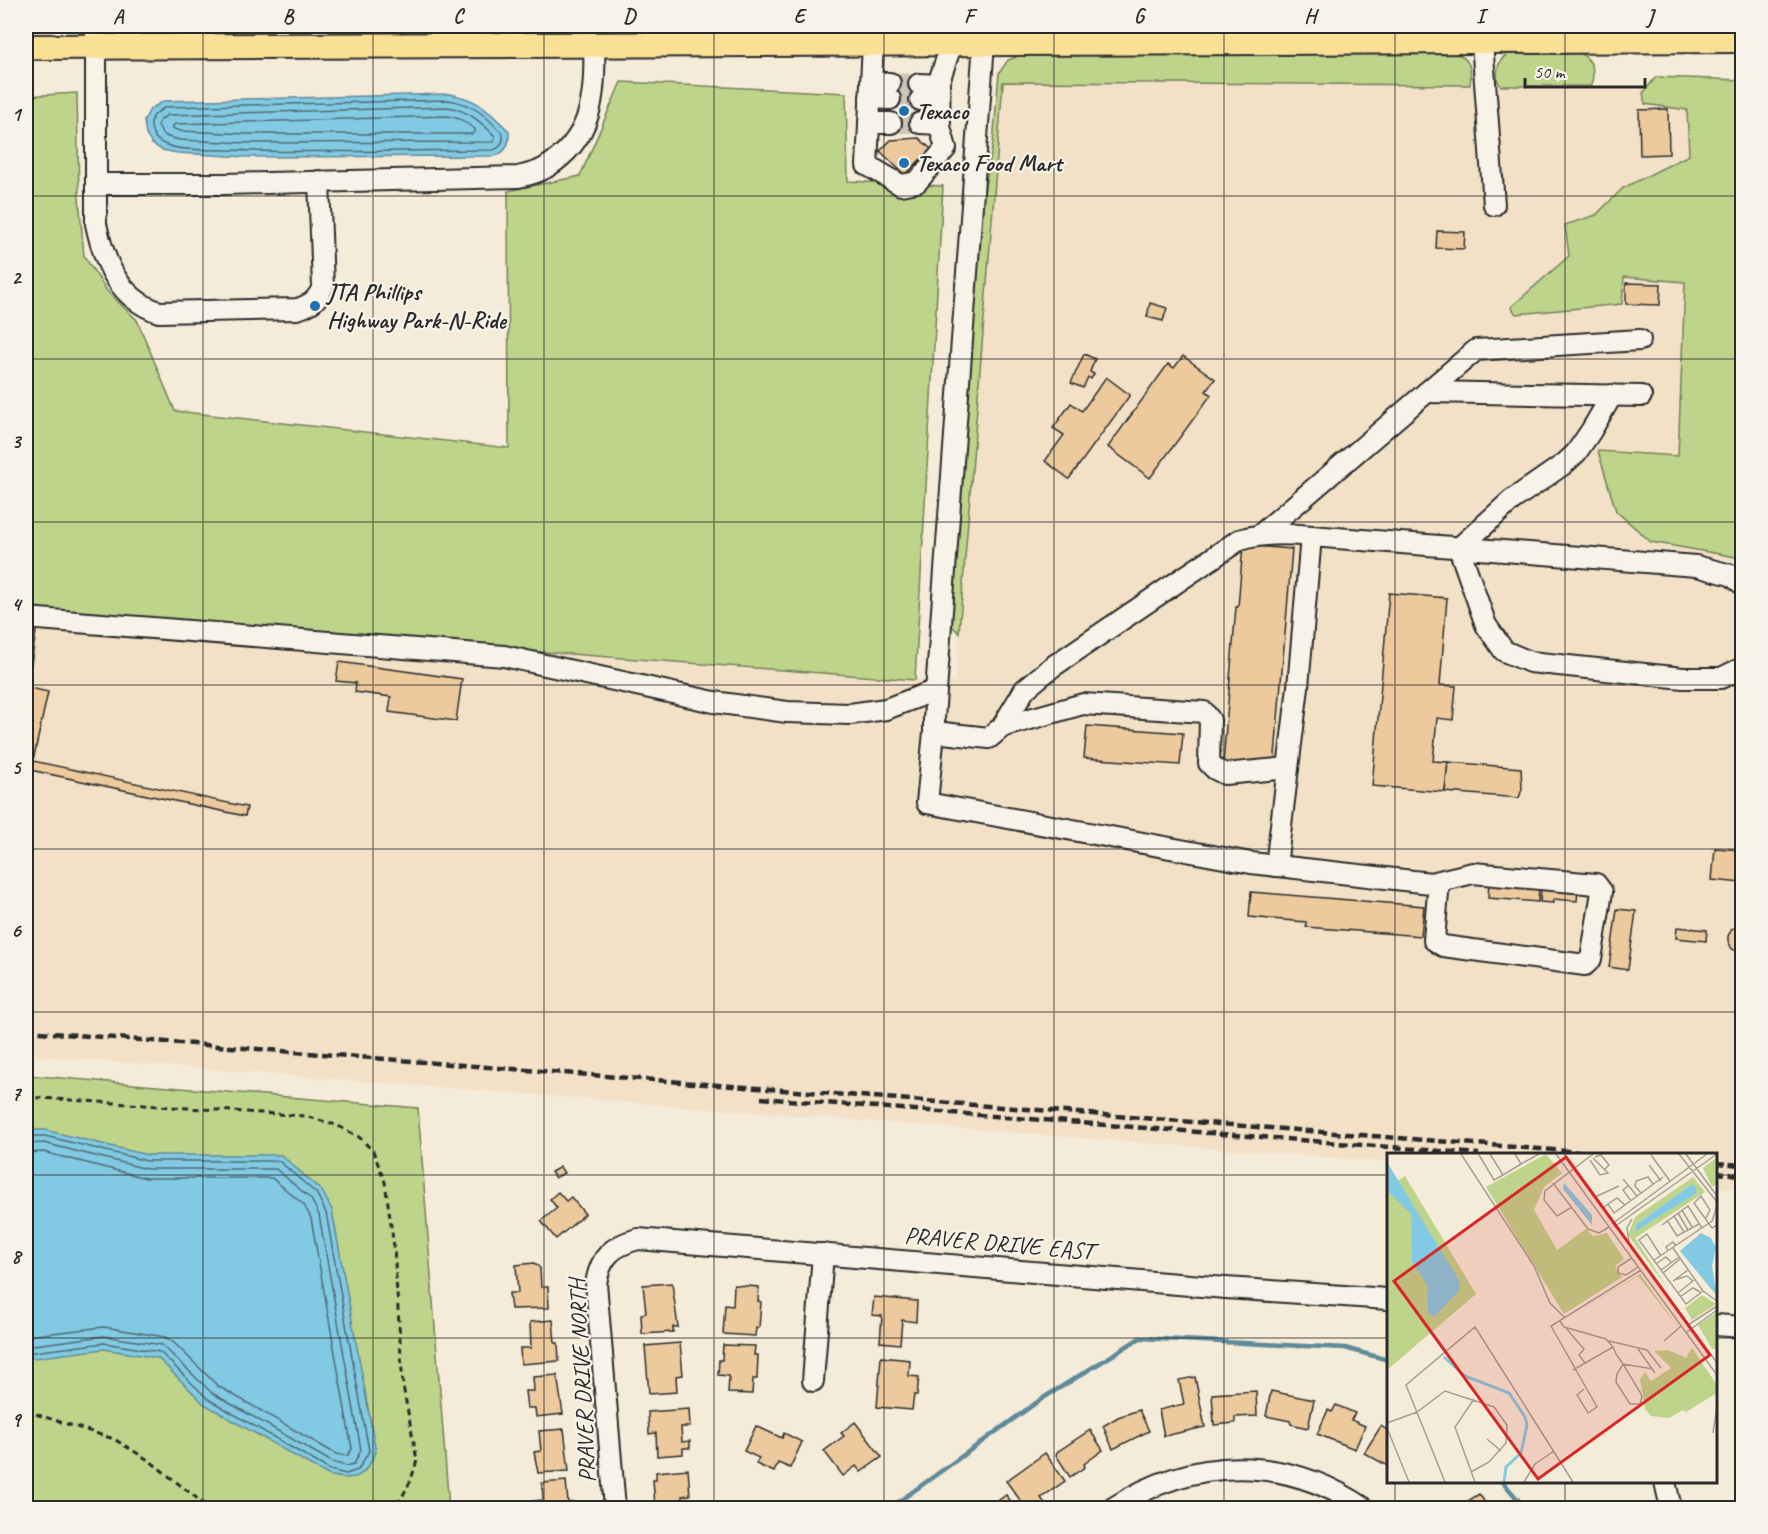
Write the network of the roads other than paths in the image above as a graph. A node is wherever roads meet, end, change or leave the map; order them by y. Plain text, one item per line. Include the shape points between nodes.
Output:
1 (597, 32) edge
2 (1541, 33) edge
3 (985, 34) edge
4 (96, 36) edge
5 (1497, 36) edge
6 (1743, 40) edge
7 (873, 43) junction
8 (952, 43) junction
9 (26, 47) edge
10 (919, 92) tunnel mouth
11 (939, 92) junction
12 (869, 123) junction
13 (891, 123) tunnel mouth
14 (920, 123) tunnel mouth
15 (940, 124) junction
16 (319, 182) junction
17 (97, 184) junction
18 (1494, 205) dead end
19 (1640, 340) dead end
20 (1427, 392) junction
21 (1612, 395) junction
22 (1641, 396) dead end
23 (1260, 534) junction
24 (1311, 536) junction
25 (1459, 548) junction
26 (1743, 584) edge
27 (26, 618) edge
28 (1743, 668) edge
29 (936, 690) junction
30 (1002, 727) junction
31 (934, 732) junction
32 (1288, 768) junction
33 (1276, 866) junction
34 (1439, 881) junction
35 (608, 1254) joint
36 (823, 1254) junction
37 (1387, 1299) edge
38 (1717, 1325) edge
39 (1743, 1327) edge
40 (813, 1381) dead end
41 (1665, 1483) edge
42 (615, 1509) edge
43 (1113, 1509) edge
44 (1364, 1509) edge
45 (1671, 1509) edge

1 - 4 main road
1 - 7 main road
1 - 16 street via 584,128 563,154 543,170 518,177
2 - 5 main road
2 - 6 main road
3 - 5 main road
3 - 8 main road
3 - 29 street
4 - 9 main road
4 - 17 street
5 - 18 street
7 - 8 main road
7 - 12 street via 880,91
8 - 11 street
10 - 11 street
11 - 15 street
12 - 13 street
12 - 15 street via 867,165 901,185 917,182 946,148
14 - 15 street
16 - 17 street
16 - 17 street via 323,286 318,299 297,309 159,312 144,307 130,295 108,268 96,224
19 - 20 street via 1476,350
20 - 21 street
20 - 23 street
21 - 22 street
21 - 25 street via 1592,431 1570,459 1512,500
23 - 24 street
23 - 30 street via 1239,540 1052,667 1025,689
24 - 25 street
24 - 32 street
25 - 26 street via 1696,566 1731,575
25 - 28 street via 1486,625 1504,651 1530,662 1683,678 1721,678
27 - 29 street via 504,656 714,702 787,712 850,714 886,709
29 - 31 street
30 - 31 street via 989,738
30 - 32 street via 1083,704 1204,712 1210,720 1209,764 1215,770 1225,774
31 - 33 street via 927,803
32 - 33 street
33 - 34 street
34 - 34 street via 1473,873 1596,884 1602,892 1591,959 1585,964 1443,946 1434,940
35 - 36 street, PRAVER DRIVE EAST via 621,1244 638,1239
35 - 42 street, PRAVER DRIVE NORTH via 596,1283
36 - 37 street, PRAVER DRIVE EAST
36 - 40 street
38 - 39 street
41 - 45 street
43 - 44 street via 1169,1480 1242,1468 1318,1482

